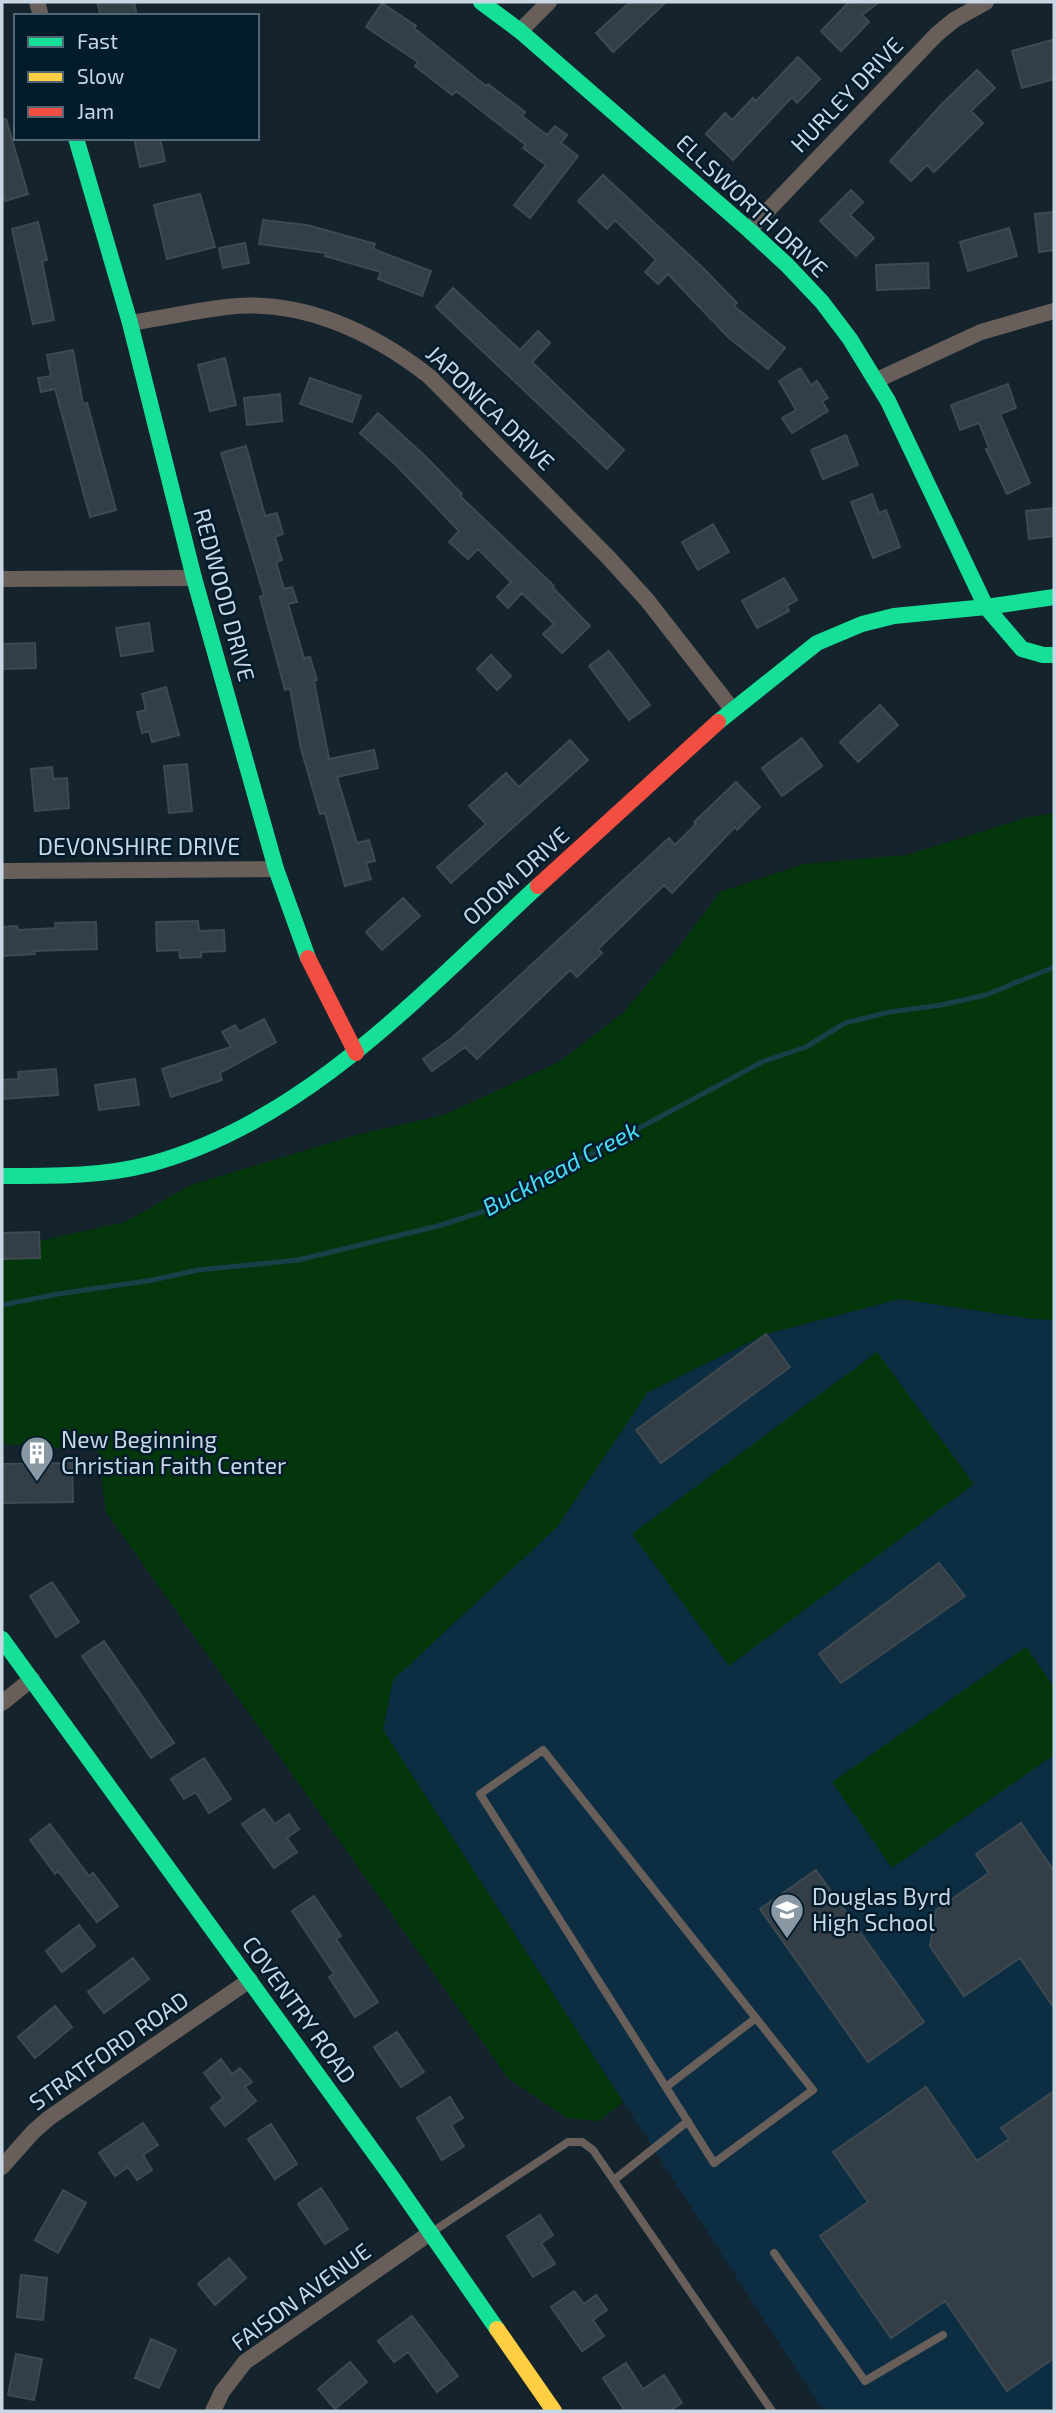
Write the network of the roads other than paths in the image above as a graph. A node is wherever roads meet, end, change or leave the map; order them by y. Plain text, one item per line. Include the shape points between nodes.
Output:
1 (481, 2) edge
2 (549, 2) edge
3 (986, 2) edge
4 (520, 31) junction
5 (77, 140) edge
6 (749, 230) junction
7 (1054, 311) edge
8 (130, 323) junction
9 (877, 380) junction
10 (194, 578) junction
11 (2, 579) edge
12 (1054, 597) edge
13 (986, 607) junction
14 (1054, 655) edge
15 (732, 709) junction
16 (276, 869) junction
17 (2, 871) edge
18 (356, 1053) junction
19 (2, 1176) edge
20 (2, 1639) edge
21 (32, 1679) junction
22 (2, 1703) edge
23 (250, 1980) junction
24 (756, 2018) junction
25 (666, 2087) junction
26 (688, 2121) junction
27 (2, 2167) edge
28 (614, 2180) junction
29 (430, 2233) junction
30 (774, 2253) dead end
31 (943, 2335) dead end
32 (214, 2411) edge
33 (554, 2411) edge
34 (772, 2411) edge

1 - 4 street, ELLSWORTH DRIVE
2 - 4 street
3 - 6 street, HURLEY DRIVE via 937,34
4 - 6 street, ELLSWORTH DRIVE
5 - 8 street, REDWOOD DRIVE
6 - 9 street, ELLSWORTH DRIVE via 822,302
7 - 9 street via 981,332
8 - 10 street, REDWOOD DRIVE
8 - 15 street, JAPONICA DRIVE via 228,307 286,309 352,328 391,348 430,377 607,556
9 - 13 street, ELLSWORTH DRIVE
10 - 11 street
10 - 16 street, REDWOOD DRIVE
12 - 13 street, ODOM DRIVE
13 - 14 street, ELLSWORTH DRIVE via 1022,649
13 - 15 street, ODOM DRIVE via 894,616 832,635
15 - 18 street, ODOM DRIVE
16 - 17 street, DEVONSHIRE DRIVE
16 - 18 street, REDWOOD DRIVE via 302,947
18 - 19 street, ODOM DRIVE via 295,1096 187,1153 104,1173
20 - 21 street, COVENTRY ROAD
21 - 22 street
21 - 23 street, COVENTRY ROAD
23 - 27 street, STRATFORD ROAD via 49,2118
23 - 29 street, COVENTRY ROAD
24 - 25 lane
24 - 25 lane via 543,1749 480,1794
24 - 26 lane via 813,2091 714,2163
25 - 26 lane
26 - 28 lane
28 - 29 lane via 593,2150 582,2142 568,2142
28 - 34 lane
29 - 32 street, FAISON AVENUE via 245,2362
29 - 33 street, COVENTRY ROAD
30 - 31 lane via 865,2381

